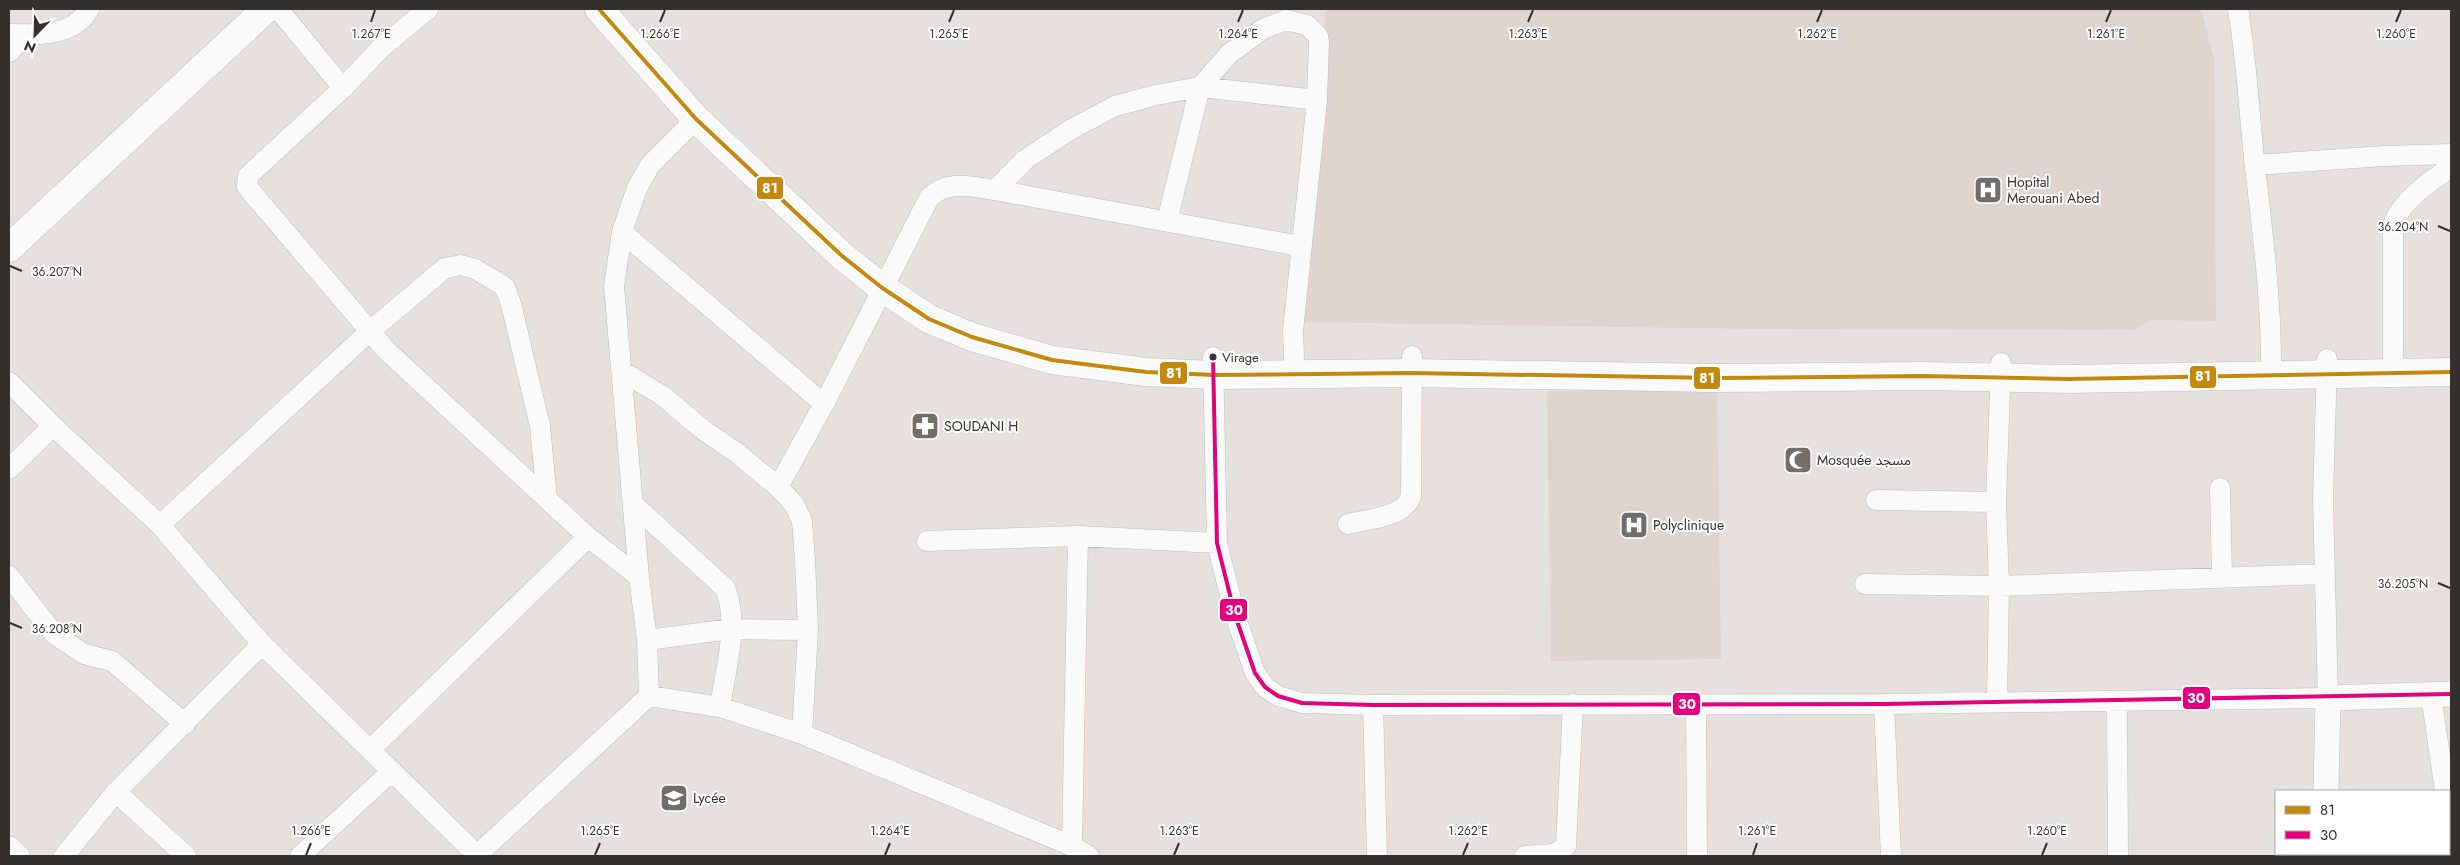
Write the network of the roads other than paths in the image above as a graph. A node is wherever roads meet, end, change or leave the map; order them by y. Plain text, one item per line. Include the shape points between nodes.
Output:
1 (89, 9) edge
2 (266, 9) edge
3 (278, 9) edge
4 (428, 9) edge
5 (599, 9) edge
6 (2238, 9) edge
7 (17, 34) edge
8 (9, 52) edge
9 (1200, 87) junction
10 (344, 88) junction
11 (1317, 100) junction
12 (696, 119) junction
13 (2451, 154) edge
14 (2255, 165) junction
15 (2451, 168) edge
16 (995, 190) junction
17 (1167, 221) junction
18 (622, 232) junction
19 (1300, 246) junction
20 (9, 248) edge
21 (892, 293) junction
22 (369, 332) junction
23 (2451, 356) edge
24 (2394, 357) junction
25 (1294, 358) junction
26 (1412, 365) junction
27 (1214, 366) junction
28 (2272, 367) junction
29 (2328, 367) junction
30 (2001, 371) junction
31 (623, 372) junction
32 (2451, 372) edge
33 (9, 382) edge
34 (824, 404) junction
35 (53, 426) junction
36 (9, 469) edge
37 (778, 487) junction
38 (2220, 488) dead end
39 (547, 498) junction
40 (1876, 500) dead end
41 (1996, 502) junction
42 (633, 504) junction
43 (1348, 524) dead end
44 (160, 525) junction
45 (1078, 536) junction
46 (588, 537) junction
47 (927, 541) dead end
48 (1217, 543) junction
49 (2324, 574) junction
50 (9, 576) edge
51 (639, 577) junction
52 (2222, 578) junction
53 (1865, 584) dead end
54 (1999, 586) junction
55 (731, 629) junction
56 (808, 630) junction
57 (647, 640) junction
58 (262, 644) junction
59 (2441, 695) edge
60 (649, 696) junction
61 (2328, 698) junction
62 (2117, 701) junction
63 (1997, 702) junction
64 (1696, 703) junction
65 (1572, 704) junction
66 (1884, 704) junction
67 (1373, 705) junction
68 (720, 707) junction
69 (185, 724) junction
70 (802, 734) junction
71 (370, 750) junction
72 (392, 771) junction
73 (2326, 790) edge
74 (2445, 790) edge
75 (116, 792) junction
76 (9, 846) edge
77 (1080, 851) edge
78 (20, 856) edge
79 (64, 856) edge
80 (186, 856) edge
81 (300, 856) edge
82 (477, 856) edge
83 (1377, 856) edge
84 (1525, 856) edge
85 (1697, 856) edge
86 (1891, 856) edge
87 (2118, 856) edge

1 - 7 street via 77,24 66,30
2 - 20 main road
3 - 10 street
4 - 10 street via 381,48
5 - 12 main road
6 - 14 street via 2247,65
7 - 8 street
9 - 11 street
9 - 11 street via 1230,54 1263,29 1286,20 1307,25 1318,36
9 - 16 street via 1115,106 1026,159
9 - 17 street
10 - 22 street via 248,176 246,183 254,199
11 - 19 street
12 - 18 street via 650,165 637,188
12 - 21 main road via 841,255
13 - 14 street
14 - 28 street via 2265,250
15 - 24 street via 2421,190 2397,214 2393,224
16 - 17 street
16 - 21 street via 946,186 936,191 929,198
17 - 19 street
18 - 31 street via 614,286
18 - 34 street
19 - 25 street
21 - 27 main road via 929,319 972,337 1052,360 1146,372
21 - 34 street
22 - 39 street
22 - 39 street via 445,268 461,265 475,269 505,288 512,304 540,426
22 - 44 street
23 - 24 main road
24 - 29 main road
25 - 26 main road
25 - 27 main road
26 - 27 main road
26 - 30 main road via 1923,376
26 - 43 street via 1411,496 1408,504 1404,509
27 - 48 street
28 - 29 main road
28 - 30 main road
29 - 32 main road
29 - 49 street
30 - 41 street
31 - 37 street via 663,396
31 - 42 street
33 - 35 street
34 - 37 street
35 - 36 street
35 - 44 street
37 - 56 street via 794,504 802,520
38 - 52 street
39 - 46 street
40 - 41 street
41 - 54 street
42 - 51 street
42 - 55 street via 725,588 730,599
44 - 58 street
45 - 47 street
45 - 48 street
45 - 77 street
46 - 51 street
46 - 71 street
48 - 67 street via 1235,615 1256,672 1265,687 1278,696 1302,702
49 - 52 street
49 - 61 street
50 - 69 street via 54,634 84,654 112,661
51 - 57 street
52 - 54 street
53 - 54 street
54 - 63 street
55 - 56 street
55 - 57 street
55 - 68 street
56 - 70 street
57 - 60 street
58 - 69 street
58 - 71 street
59 - 61 street
59 - 74 street
60 - 68 street
60 - 82 street
61 - 62 street
61 - 73 street
62 - 63 street
62 - 87 street
63 - 66 street
64 - 65 street
64 - 66 street
64 - 85 street
65 - 67 street
65 - 84 street via 1566,846 1554,854
66 - 86 street
67 - 83 street
68 - 70 street
69 - 75 street
70 - 77 street
71 - 72 street
72 - 81 street
72 - 82 street
75 - 79 street
75 - 80 street
76 - 78 street

